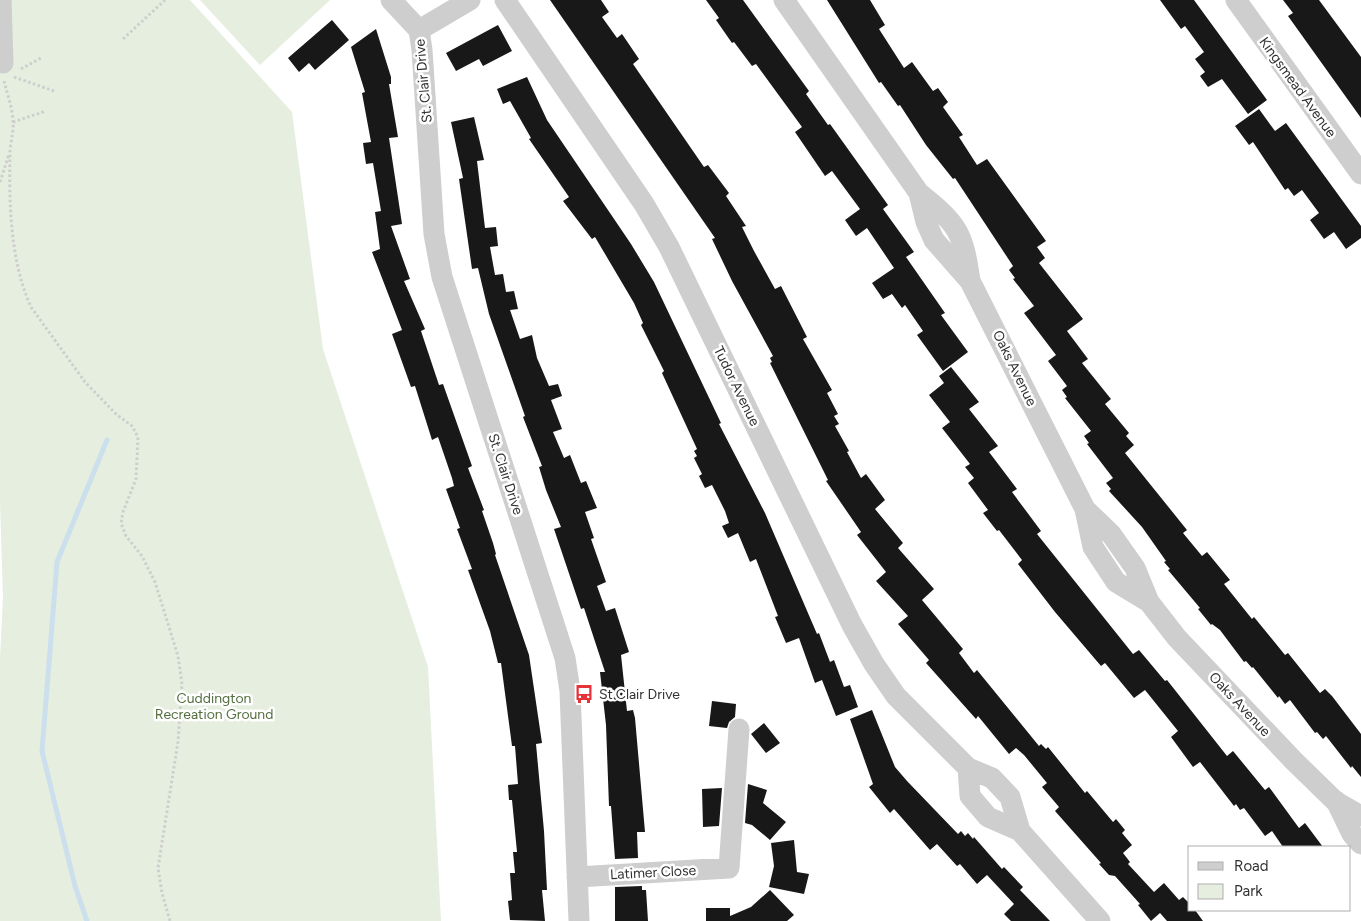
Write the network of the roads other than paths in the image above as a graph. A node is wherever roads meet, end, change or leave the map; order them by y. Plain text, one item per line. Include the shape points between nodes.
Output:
1 (1, 0) edge
2 (390, 0) edge
3 (470, 0) edge
4 (505, 0) edge
5 (784, 0) edge
6 (1236, 0) edge
7 (419, 30) junction
8 (6, 69) road end
9 (1361, 174) edge
10 (739, 729) dead end
11 (968, 768) junction
12 (1335, 801) junction
13 (1361, 816) edge
14 (1020, 831) junction
15 (1361, 844) edge
16 (577, 877) junction
17 (579, 921) edge
18 (1100, 921) edge

1 - 8 street
2 - 7 street
3 - 7 street
4 - 11 street, Tudor Avenue via 644,204 669,247 874,664 896,696
5 - 12 street, Oaks Avenue via 920,193 957,229 965,246 970,281 1086,508 1093,547 1116,582 1149,602 1177,638
6 - 9 street, Kingsmead Avenue
7 - 16 street, St. Clair Drive via 434,234 442,277 565,658 570,691
10 - 16 street, Latimer Close via 729,868
11 - 14 street, Tudor Avenue via 992,778 1010,798
11 - 14 street, Tudor Avenue via 970,796 988,817
12 - 13 street, Oaks Avenue
12 - 15 street, Oaks Avenue via 1352,834
14 - 18 street, Tudor Avenue
16 - 17 street, St. Clair Drive

